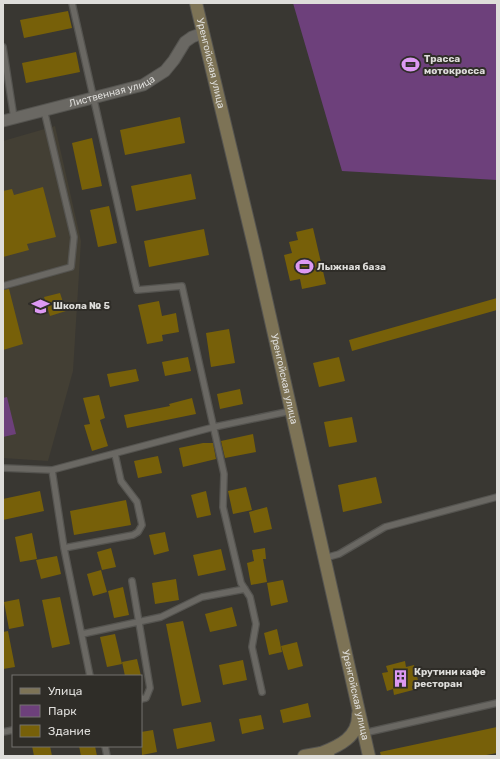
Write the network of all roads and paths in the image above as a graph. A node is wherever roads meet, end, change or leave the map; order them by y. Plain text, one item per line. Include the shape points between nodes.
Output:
1 (72, 3) edge
2 (196, 3) edge
3 (203, 33) junction
4 (3, 47) edge
5 (93, 98) junction
6 (44, 110) junction
7 (14, 118) junction
8 (3, 121) edge
9 (3, 286) edge
10 (291, 410) junction
11 (214, 427) junction
12 (115, 454) junction
13 (3, 468) edge
14 (52, 470) junction
15 (497, 497) edge
16 (64, 548) junction
17 (325, 558) junction
18 (132, 581) dead end
19 (245, 589) junction
20 (139, 623) junction
21 (82, 634) junction
22 (90, 675) edge
23 (262, 692) dead end
24 (142, 699) edge
25 (497, 702) edge
26 (358, 703) junction
27 (364, 733) junction
28 (311, 755) edge
29 (335, 756) edge
30 (369, 756) edge

1 - 5 lane
2 - 3 street, Уренгойская улица
3 - 5 street, Лиственная улица via 185,42 174,60 156,79
3 - 10 street, Уренгойская улица via 256,250
4 - 7 lane
5 - 6 street, Лиственная улица
5 - 11 lane via 137,290 182,286
6 - 7 street, Лиственная улица
6 - 9 lane via 74,237 70,267
7 - 8 street, Лиственная улица
10 - 11 lane
10 - 17 street, Уренгойская улица
11 - 12 lane
11 - 19 lane via 224,474 223,507 241,583
12 - 14 lane
12 - 16 lane via 121,481 137,502 142,526 133,535
13 - 14 lane
14 - 16 lane
15 - 17 lane via 385,527 339,554
16 - 21 lane
17 - 26 street, Уренгойская улица
18 - 20 lane
19 - 20 lane via 202,597 161,617
19 - 23 lane via 250,597 256,624 252,647
20 - 21 lane
20 - 24 lane via 150,688 146,698
21 - 22 lane
25 - 27 lane
26 - 27 street, Уренгойская улица
26 - 28 street via 358,720 354,733 340,745
27 - 30 street, Уренгойская улица
28 - 29 street

